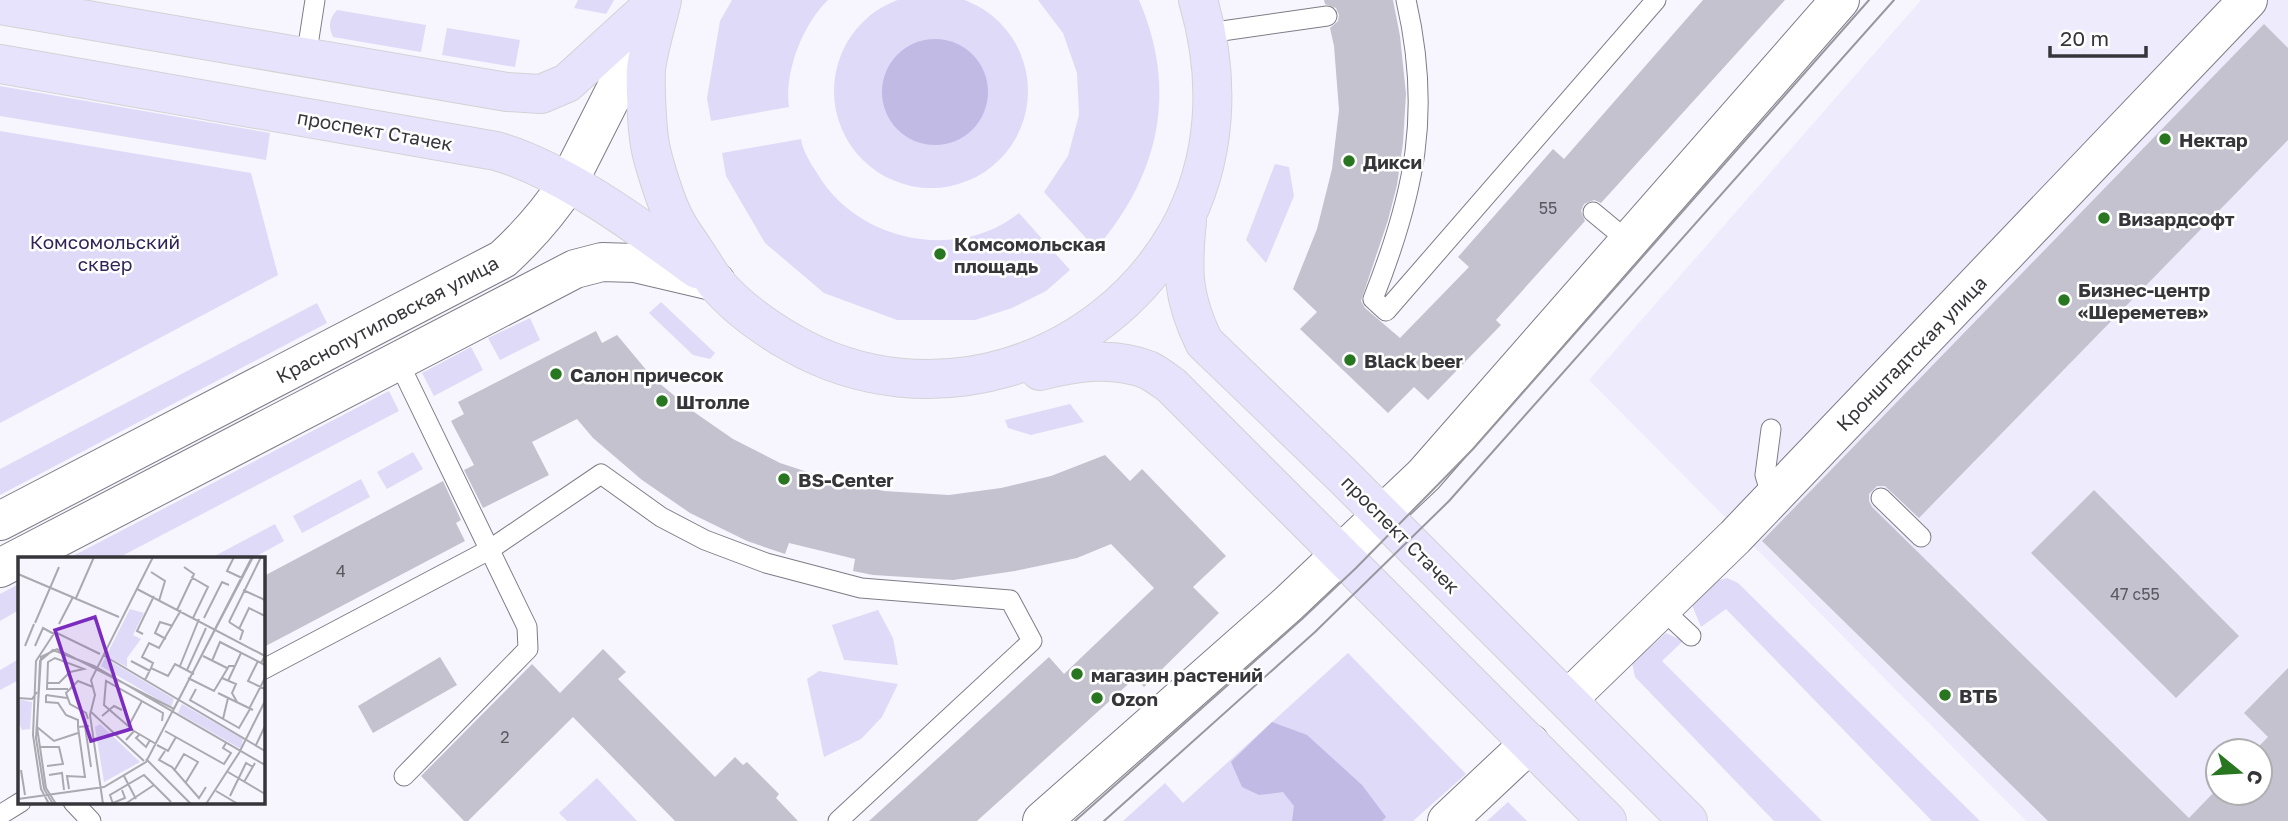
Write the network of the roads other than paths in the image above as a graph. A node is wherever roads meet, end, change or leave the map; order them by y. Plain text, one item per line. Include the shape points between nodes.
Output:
1 (315, 0) edge
2 (660, 0) edge
3 (1656, 0) edge
4 (1840, 0) edge
5 (2248, 0) edge
6 (1402, 2) edge
7 (0, 5) edge
8 (1327, 16) dead end
9 (1203, 17) edge
10 (306, 58) junction
11 (0, 64) edge
12 (568, 183) junction
13 (1593, 212) dead end
14 (1187, 215) junction
15 (1628, 241) junction
16 (716, 282) junction
17 (398, 361) junction
18 (993, 372) junction
19 (1771, 429) dead end
20 (1772, 498) junction
21 (1881, 498) dead end
22 (1382, 517) junction
23 (0, 521) edge
24 (1921, 537) dead end
25 (489, 550) junction
26 (1341, 554) junction
27 (21, 557) edge
28 (18, 559) edge
29 (0, 568) edge
30 (1661, 608) junction
31 (1691, 636) dead end
32 (264, 669) edge
33 (1568, 699) junction
34 (1530, 743) junction
35 (404, 776) dead end
36 (18, 804) edge
37 (75, 804) edge
38 (0, 815) edge
39 (91, 821) edge
40 (838, 821) edge
41 (1042, 821) edge
42 (1447, 821) edge
43 (1607, 821) edge
44 (1688, 821) edge

1 - 10 lane
2 - 10 main road via 567,83 541,94
2 - 12 street, Краснопутиловская улица
2 - 16 main road via 646,70 650,146 674,218
3 - 6 lane via 1531,159 1386,311 1373,299 1393,249 1412,179 1420,108 1415,40
4 - 15 street
5 - 20 street, Кронштадтская улица via 1832,451
7 - 10 main road
8 - 9 lane
9 - 14 main road via 1214,78 1213,123 1204,170
11 - 12 main road, проспект Стачек via 496,151
12 - 16 main road, проспект Стачек
12 - 23 street, Краснопутиловская улица via 537,226 503,259
13 - 15 lane
14 - 18 main road via 1140,286 1108,316 1034,359
14 - 22 main road, проспект Стачек via 1184,286 1204,342
15 - 22 street
16 - 17 street via 635,262 602,262 575,269
16 - 18 main road via 775,333 830,361 893,377 926,379
17 - 25 lane
17 - 27 street
18 - 26 main road via 1033,372 1089,361 1148,370 1171,385
19 - 20 lane via 1765,475
20 - 30 street, Кронштадтская улица via 1708,546
21 - 24 lane
22 - 26 street
22 - 33 main road, проспект Стачек
25 - 32 lane
25 - 35 lane via 527,627 527,649
25 - 40 lane via 601,474 661,517 766,564 861,588 1010,600 1032,641
26 - 34 main road
26 - 41 street
28 - 29 street
30 - 31 lane
30 - 33 street, Кронштадтская улица
33 - 44 main road, проспект Стачек
34 - 42 street
34 - 43 main road
36 - 38 lane
37 - 39 lane

